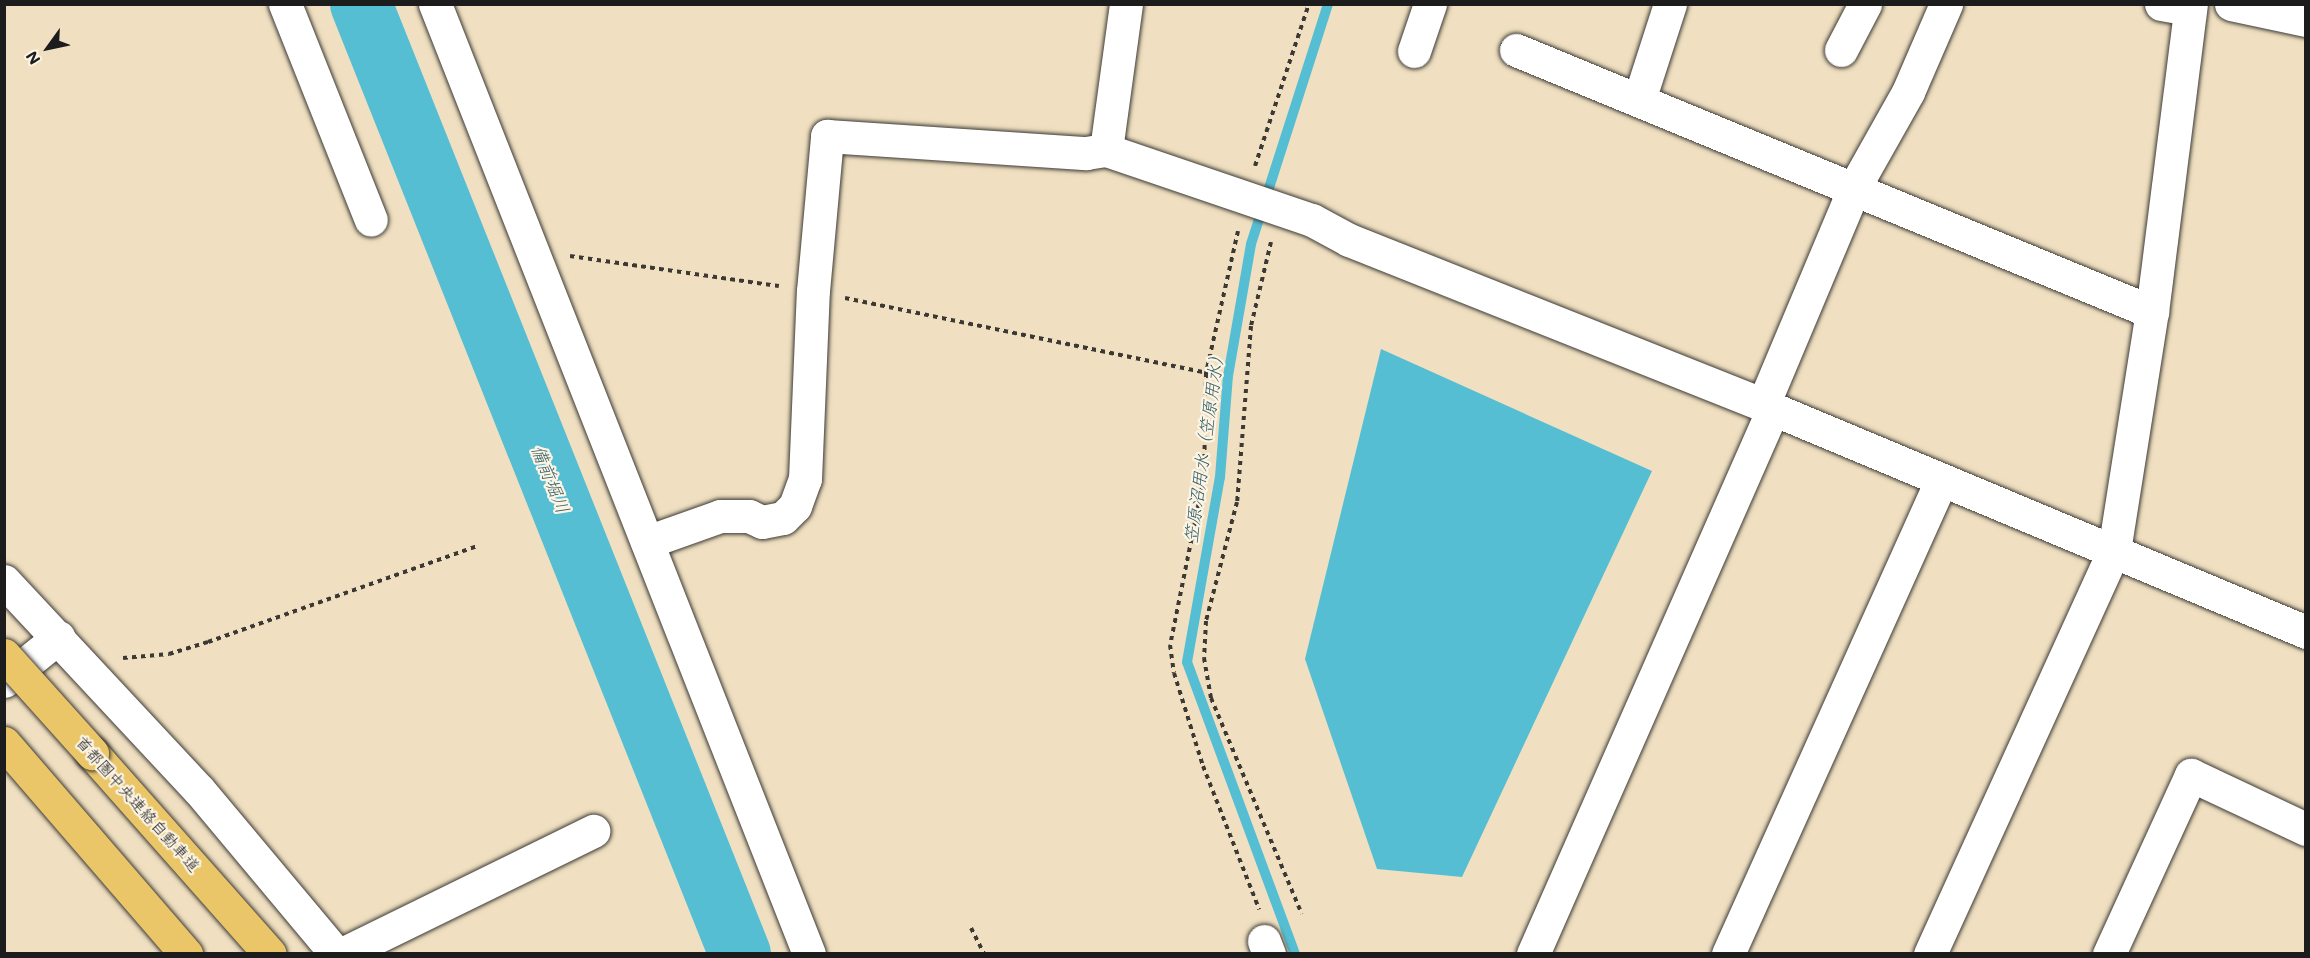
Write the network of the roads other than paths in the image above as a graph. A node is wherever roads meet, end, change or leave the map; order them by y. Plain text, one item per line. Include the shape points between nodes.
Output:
1 (285, 4) edge
2 (435, 4) edge
3 (1126, 4) edge
4 (1430, 4) edge
5 (1670, 4) edge
6 (1865, 4) edge
7 (1946, 4) edge
8 (2231, 4) edge
9 (2181, 6) edge
10 (2306, 21) edge
11 (1516, 50) dead end
12 (1841, 50) dead end
13 (1414, 51) dead end
14 (1639, 100) junction
15 (1106, 150) junction
16 (1854, 188) junction
17 (371, 220) dead end
18 (2152, 312) junction
19 (1768, 407) junction
20 (1941, 481) junction
21 (647, 542) junction
22 (2114, 551) junction
23 (4, 581) edge
24 (2304, 622) edge
25 (59, 637) junction
26 (4, 655) edge
27 (4, 681) edge
28 (4, 743) edge
29 (2306, 829) edge
30 (593, 831) dead end
31 (186, 954) edge
32 (270, 954) edge
33 (336, 954) edge
34 (342, 954) edge
35 (809, 954) edge
36 (1533, 954) edge
37 (1728, 954) edge
38 (1930, 954) edge
39 (2109, 954) edge

1 - 17 street
2 - 21 street
3 - 15 street
4 - 13 street
5 - 14 street
6 - 12 street
7 - 16 street via 1908,92
8 - 10 street
9 - 18 street
11 - 14 street
14 - 16 street
15 - 19 street via 1312,220 1349,240
15 - 21 street via 1086,153 827,136 813,291 805,479 795,506 783,518 762,522 749,516 720,516
16 - 18 street
16 - 19 street
18 - 22 street
19 - 20 street
19 - 36 street
20 - 22 street
20 - 37 street
21 - 35 street
22 - 24 street
22 - 38 street
23 - 25 street
25 - 27 street
25 - 33 street via 199,790
26 - 32 highway, 首都圏中央連絡自動車道, bridge
28 - 31 highway
29 - 39 street via 2191,775
30 - 34 street

